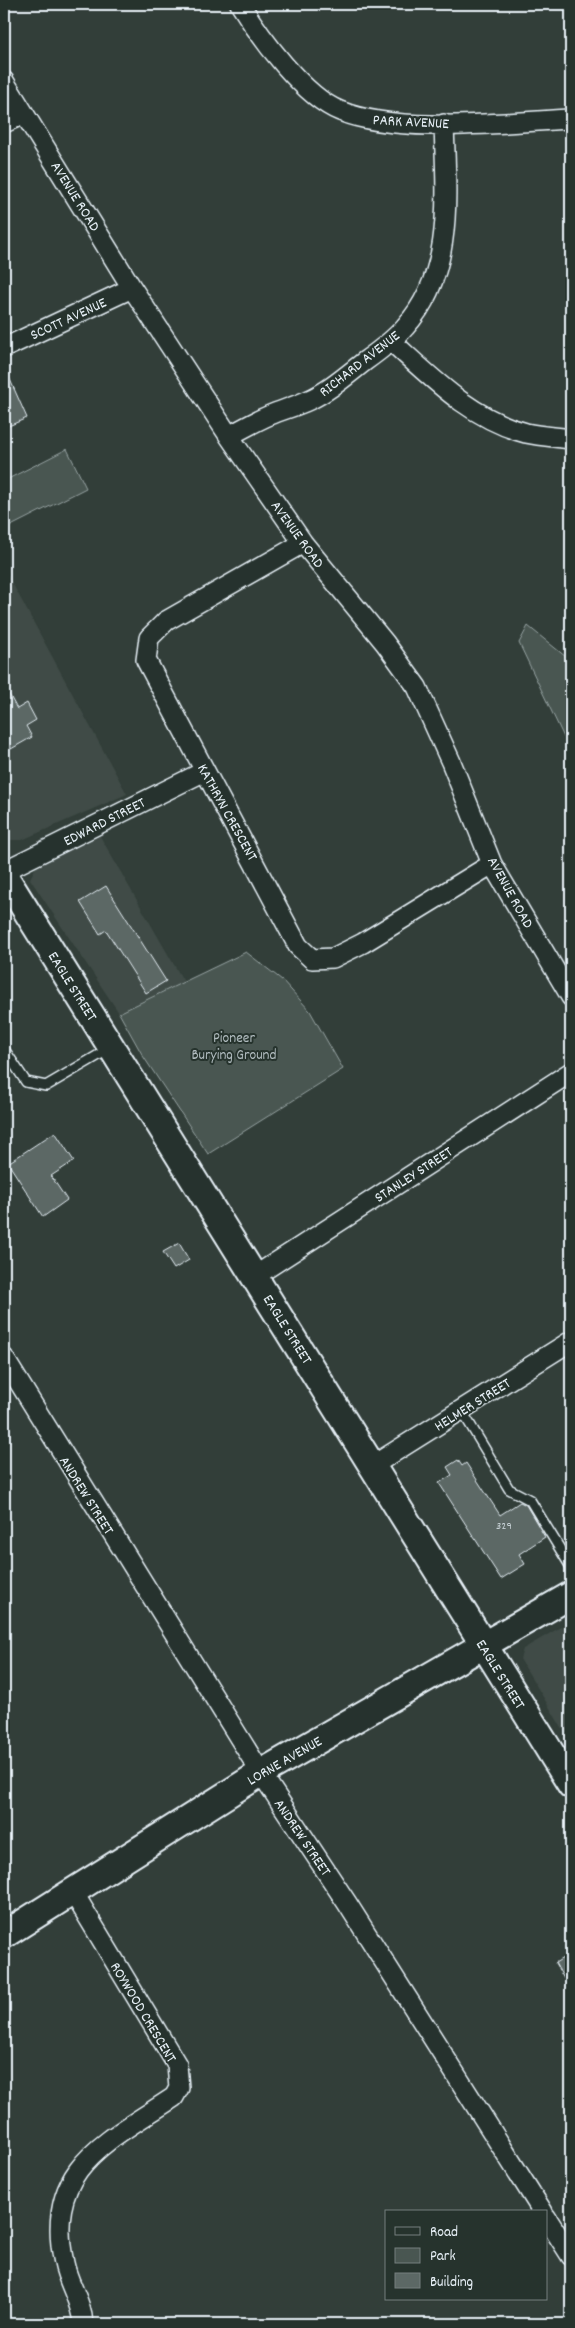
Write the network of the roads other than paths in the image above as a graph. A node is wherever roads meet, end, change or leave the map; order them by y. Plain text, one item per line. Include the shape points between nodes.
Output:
1 (240, 4) edge
2 (4, 81) edge
3 (24, 114) junction
4 (571, 119) edge
5 (4, 124) edge
6 (444, 124) junction
7 (132, 288) junction
8 (391, 341) junction
9 (4, 348) edge
10 (229, 436) junction
11 (571, 439) edge
12 (303, 543) junction
13 (205, 771) junction
14 (492, 864) junction
15 (4, 873) edge
16 (571, 997) edge
17 (112, 1047) junction
18 (4, 1049) edge
19 (571, 1072) edge
20 (255, 1276) junction
21 (571, 1341) edge
22 (4, 1358) edge
23 (462, 1411) junction
24 (372, 1466) junction
25 (571, 1567) edge
26 (571, 1595) edge
27 (483, 1645) junction
28 (260, 1773) junction
29 (571, 1785) edge
30 (73, 1892) junction
31 (4, 1935) edge
32 (542, 2210) edge
33 (548, 2220) edge
34 (571, 2256) edge
35 (83, 2324) edge

1 - 6 street, PARK AVENUE via 290,71 320,100 339,111 386,123
2 - 3 street, AVENUE ROAD
3 - 5 street
3 - 7 street, AVENUE ROAD
4 - 6 street, PARK AVENUE
6 - 8 street, RICHARD AVENUE via 447,210 439,261 428,293 406,327
7 - 9 street, SCOTT AVENUE
7 - 10 street, AVENUE ROAD
8 - 10 street, RICHARD AVENUE via 332,387
8 - 11 street via 458,400 479,413 526,433
10 - 12 street, AVENUE ROAD
12 - 13 street, KATHRYN CRESCENT via 166,621 149,638 146,660
12 - 14 street, AVENUE ROAD via 417,687
13 - 14 street, KATHRYN CRESCENT via 298,946 312,958 333,958 363,943
13 - 15 street, EDWARD STREET
14 - 16 street, AVENUE ROAD
15 - 17 main road, EAGLE STREET
17 - 18 lane via 46,1086 26,1082
17 - 20 main road, EAGLE STREET
19 - 20 street, STANLEY STREET
20 - 24 main road, EAGLE STREET
21 - 23 street, HELMER STREET
22 - 28 street, ANDREW STREET
23 - 24 street, HELMER STREET
23 - 25 lane via 509,1489 530,1500
24 - 27 main road, EAGLE STREET
26 - 27 main road, LORNE AVENUE
27 - 28 main road, LORNE AVENUE
27 - 29 main road, EAGLE STREET
28 - 30 main road, LORNE AVENUE
28 - 32 street, ANDREW STREET via 348,1903
30 - 31 main road, LORNE AVENUE
30 - 35 street, ROYWOOD CRESCENT via 176,2065 179,2088 174,2097 93,2151 66,2189 61,2230 64,2263 78,2299
33 - 34 street

